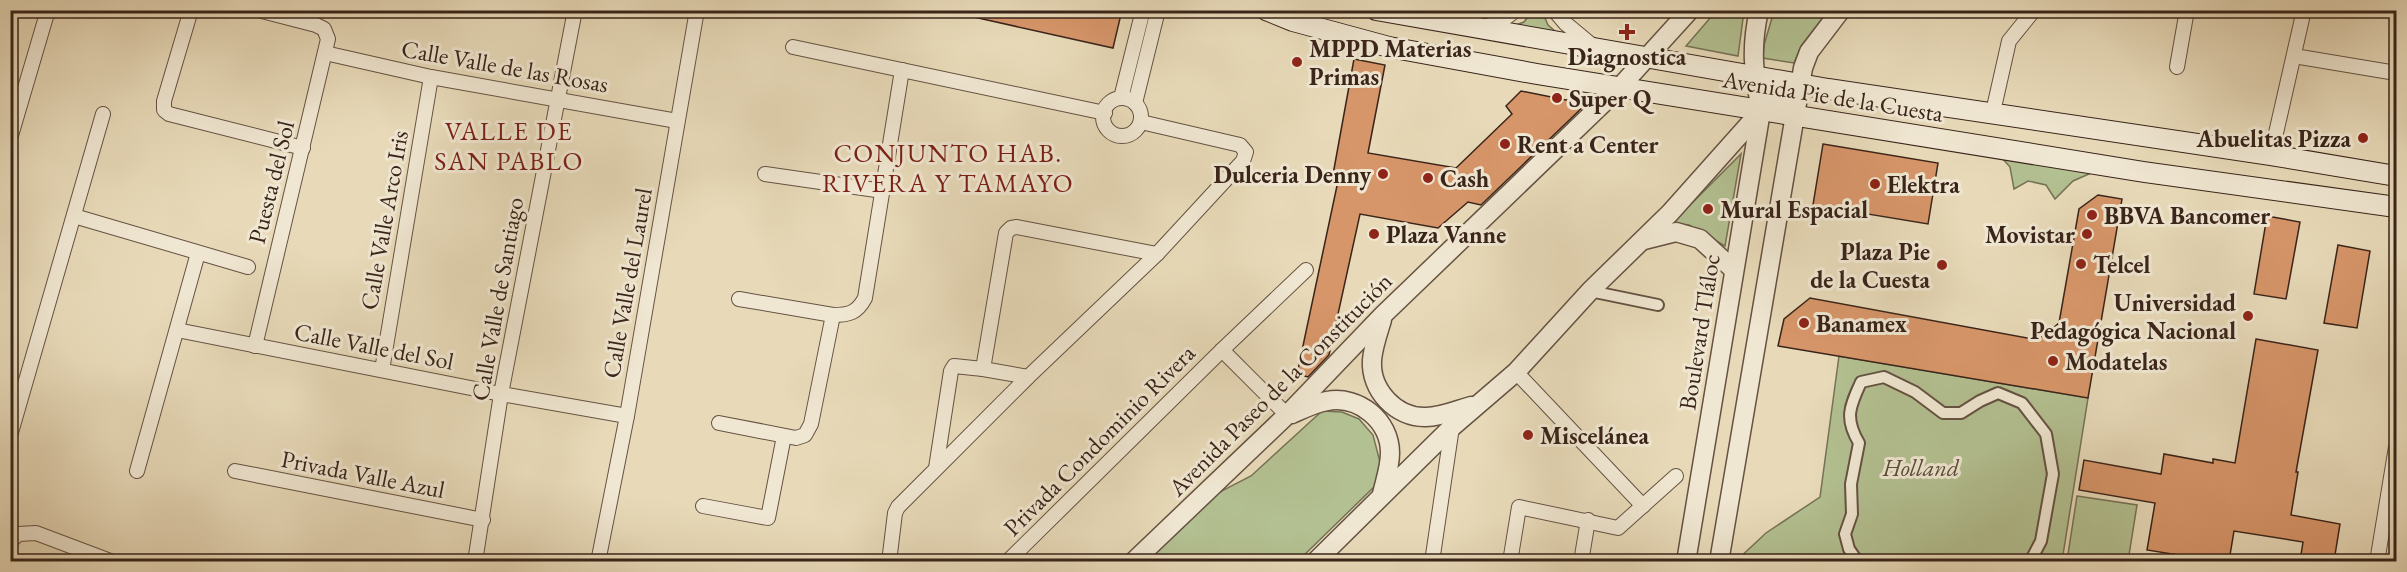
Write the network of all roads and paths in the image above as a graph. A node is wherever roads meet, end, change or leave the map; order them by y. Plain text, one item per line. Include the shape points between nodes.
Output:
1 (48, 10) edge
2 (191, 10) edge
3 (258, 10) edge
4 (575, 10) edge
5 (697, 10) edge
6 (1143, 10) edge
7 (1158, 10) edge
8 (1266, 10) edge
9 (1376, 10) edge
10 (1516, 10) edge
11 (1554, 10) edge
12 (1690, 10) edge
13 (1759, 10) edge
14 (1840, 10) edge
15 (2034, 10) edge
16 (2187, 10) edge
17 (2304, 10) edge
18 (1478, 29) junction
19 (793, 47) dead end
20 (1594, 47) junction
21 (325, 53) junction
22 (2294, 56) junction
23 (1647, 57) junction
24 (2177, 67) dead end
25 (902, 70) junction
26 (1127, 73) junction
27 (2397, 73) edge
28 (1754, 76) junction
29 (431, 77) junction
30 (1141, 77) junction
31 (1800, 84) junction
32 (1620, 87) junction
33 (556, 98) junction
34 (1121, 98) junction
35 (1135, 103) junction
36 (1761, 111) junction
37 (1993, 112) junction
38 (1105, 113) junction
39 (103, 114) dead end
40 (1794, 116) junction
41 (677, 121) junction
42 (1141, 122) junction
43 (10, 139) edge
44 (303, 148) junction
45 (2271, 155) junction
46 (765, 174) dead end
47 (2397, 176) edge
48 (883, 191) junction
49 (2397, 207) edge
50 (74, 216) junction
51 (1642, 241) junction
52 (198, 253) junction
53 (1157, 254) junction
54 (248, 267) dead end
55 (1306, 270) dead end
56 (1734, 270) junction
57 (1590, 291) junction
58 (739, 299) dead end
59 (1658, 305) dead end
60 (833, 315) junction
61 (1383, 315) junction
62 (177, 330) junction
63 (255, 346) junction
64 (1222, 350) junction
65 (983, 369) junction
66 (382, 370) junction
67 (1516, 372) junction
68 (1028, 377) junction
69 (501, 394) junction
70 (1475, 405) junction
71 (627, 416) junction
72 (1287, 416) junction
73 (719, 423) dead end
74 (1452, 427) junction
75 (10, 436) edge
76 (784, 436) junction
77 (2397, 447) edge
78 (936, 468) junction
79 (136, 471) dead end
80 (235, 471) dead end
81 (1676, 476) dead end
82 (1382, 494) junction
83 (703, 506) dead end
84 (1643, 506) junction
85 (483, 520) junction
86 (1588, 520) junction
87 (14, 538) edge
88 (113, 561) edge
89 (475, 561) edge
90 (598, 561) edge
91 (889, 561) edge
92 (1007, 561) edge
93 (1133, 561) edge
94 (1315, 561) edge
95 (1432, 561) edge
96 (1510, 561) edge
97 (1581, 561) edge
98 (1686, 561) edge
99 (1719, 561) edge
100 (1858, 561) edge
101 (2030, 561) edge
102 (2377, 561) edge

1 - 43 street
2 - 44 street via 164,110
3 - 21 street, Puesta del Sol via 324,29 328,39
4 - 33 street, Calle Valle de Santiago
5 - 41 street, Calle Valle del Laurel
6 - 26 street
7 - 30 street
8 - 32 main road, Avenida Pie de la Cuesta via 1389,47
9 - 18 main road, Avenida Pie de la Cuesta
10 - 18 street via 1503,20
11 - 20 street
12 - 23 street, Avenida Paseo de la Constitución
13 - 28 street via 1753,36
14 - 31 street via 1809,52
15 - 37 street via 2009,42
16 - 24 street
17 - 22 street
18 - 20 main road, Avenida Pie de la Cuesta
19 - 25 street
20 - 23 main road, Avenida Pie de la Cuesta
21 - 29 street, Calle Valle de las Rosas
21 - 44 street, Puesta del Sol
22 - 27 street
22 - 45 street
23 - 28 main road, Avenida Pie de la Cuesta
23 - 32 street, Avenida Paseo de la Constitución
25 - 38 street
25 - 48 street
26 - 30 street
26 - 34 street
28 - 31 main road, Avenida Pie de la Cuesta
28 - 36 street
29 - 33 street, Calle Valle de las Rosas
29 - 66 street, Calle Valle Arco Iris
30 - 35 street
31 - 36 main road
31 - 37 main road, Avenida Pie de la Cuesta
31 - 40 street
32 - 36 main road, Avenida Pie de la Cuesta
32 - 61 street, Avenida Paseo de la Constitución
33 - 41 street, Calle Valle de las Rosas
33 - 69 street, Calle Valle de Santiago
34 - 35 street
34 - 38 street via 1110,103
35 - 42 street
36 - 40 main road, Avenida Pie de la Cuesta
36 - 51 street
36 - 56 street, Boulevard Tláloc
37 - 45 main road, Avenida Pie de la Cuesta
38 - 42 street via 1105,124 1118,136 1129,135
39 - 50 street
40 - 49 main road, Avenida Pie de la Cuesta via 2144,172
40 - 99 street
41 - 71 street, Calle Valle del Laurel
42 - 53 street via 1240,145 1246,152 1243,161
44 - 63 street, Puesta del Sol
45 - 47 main road, Avenida Pie de la Cuesta
46 - 48 street
48 - 60 street via 865,298 856,312
50 - 52 street
50 - 75 street
51 - 56 street via 1676,232 1700,239
51 - 57 street
52 - 54 street
52 - 62 street
53 - 65 street via 1011,228 1006,233
53 - 68 street
55 - 64 street, Privada Condominio Rivera
56 - 98 street, Boulevard Tláloc
57 - 59 street
57 - 67 street
58 - 60 street
60 - 76 street via 811,424 801,437
61 - 70 street via 1372,362 1375,381 1385,399 1404,412 1426,417
61 - 72 street, Avenida Paseo de la Constitución
62 - 63 street, Calle Valle del Sol
62 - 79 street
63 - 66 street, Calle Valle del Sol
64 - 72 street, Privada Condominio Rivera
64 - 92 street, Privada Condominio Rivera
65 - 68 street
65 - 78 street via 954,366 951,371
66 - 69 street, Calle Valle del Sol
67 - 70 street
67 - 84 street
68 - 78 street
69 - 71 street, Calle Valle del Sol
69 - 85 street, Calle Valle de Santiago
70 - 74 street
71 - 90 street, Calle Valle del Laurel
72 - 82 street via 1337,400 1357,404 1374,416 1389,443
72 - 93 street, Avenida Paseo de la Constitución
73 - 76 street
74 - 82 street
74 - 95 street
76 - 83 street via 768,519
77 - 102 street
78 - 91 street via 895,513
80 - 85 street, Privada Valle Azul
81 - 84 street
82 - 94 street
84 - 86 street via 1618,528
85 - 89 street, Calle Valle de Santiago
86 - 96 street via 1519,507
86 - 97 street
87 - 88 street via 36,533
100 - 101 street via 1845,534 1852,514 1851,483 1858,443 1851,430 1849,407 1861,382 1884,377 1915,392 1943,413 1961,413 1998,393 2022,402 2046,434 2053,474 2041,541

